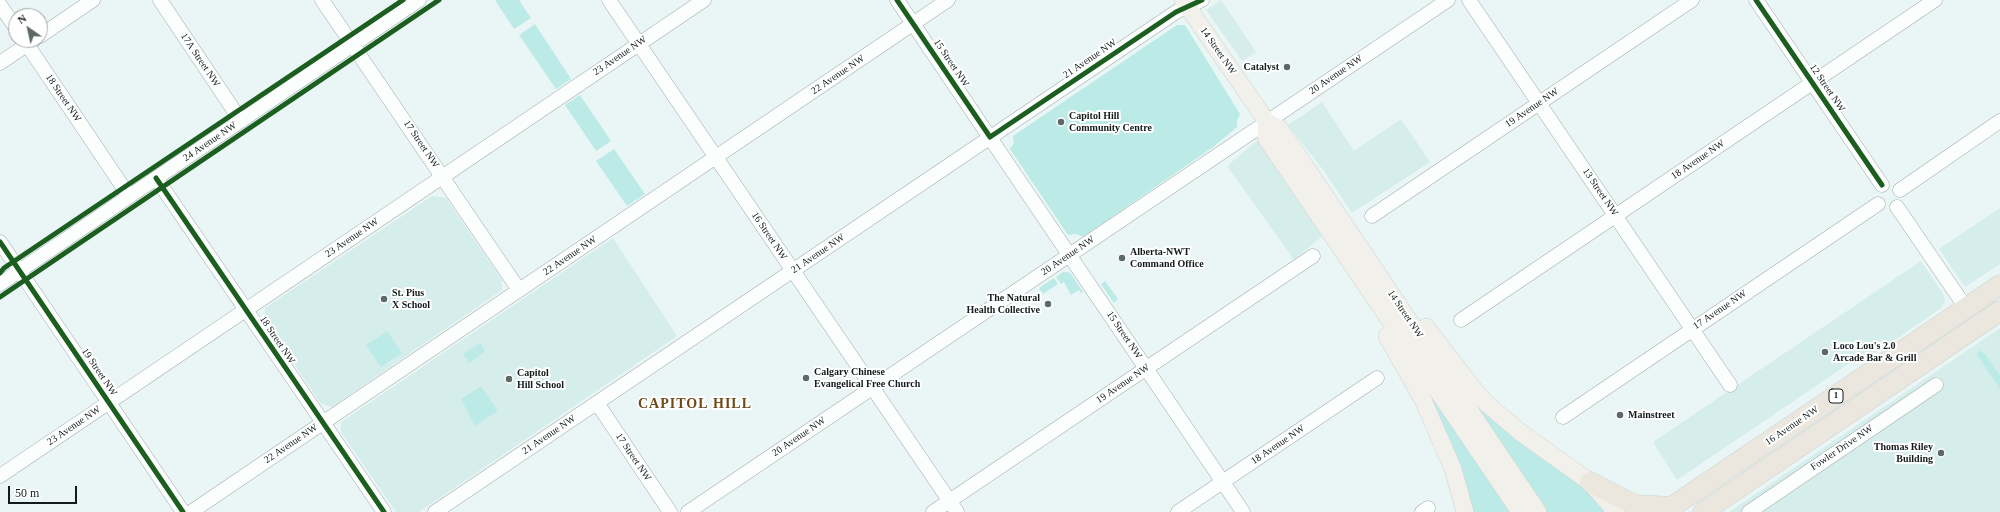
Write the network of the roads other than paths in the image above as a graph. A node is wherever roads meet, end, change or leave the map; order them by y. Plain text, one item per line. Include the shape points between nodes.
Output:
1 (93, 0) edge
2 (160, 0) edge
3 (322, 0) edge
4 (419, 0) edge
5 (609, 0) edge
6 (704, 0) edge
7 (897, 0) edge
8 (948, 0) edge
9 (1202, 0) edge
10 (1448, 0) edge
11 (1469, 0) edge
12 (1692, 0) edge
13 (1756, 0) edge
14 (1935, 0) edge
15 (1185, 3) edge
16 (0, 4) edge
17 (8, 16) edge
18 (913, 24) junction
19 (48, 31) edge
20 (639, 44) junction
21 (353, 45) junction
22 (20, 48) edge
23 (32, 48) edge
24 (0, 63) edge
25 (1812, 83) junction
26 (1539, 103) junction
27 (241, 121) junction
28 (2000, 121) edge
29 (1267, 122) junction
30 (990, 137) junction
31 (716, 158) junction
32 (443, 177) junction
33 (156, 178) junction
34 (1882, 185) junction
35 (1900, 190) junction
36 (129, 196) junction
37 (1878, 204) junction
38 (1897, 207) junction
39 (1372, 216) dead end
40 (1616, 216) junction
41 (0, 242) edge
42 (1363, 252) junction
43 (1069, 256) junction
44 (1313, 256) dead end
45 (1348, 261) junction
46 (793, 270) junction
47 (20, 271) junction
48 (0, 284) edge
49 (2000, 285) edge
50 (519, 290) junction
51 (1966, 308) junction
52 (246, 310) junction
53 (2000, 311) edge
54 (1461, 320) dead end
55 (1693, 329) junction
56 (1146, 368) junction
57 (1377, 378) dead end
58 (1730, 385) dead end
59 (1936, 385) dead end
60 (872, 388) junction
61 (108, 403) junction
62 (597, 403) junction
63 (1563, 417) dead end
64 (323, 422) junction
65 (0, 476) edge
66 (1223, 482) junction
67 (1590, 482) junction
68 (953, 506) edge
69 (1668, 509) edge
70 (1709, 510) edge
71 (183, 512) edge
72 (191, 512) edge
73 (384, 512) edge
74 (435, 512) edge
75 (670, 512) edge
76 (688, 512) edge
77 (933, 512) edge
78 (1178, 512) edge
79 (1244, 512) edge
80 (1465, 512) edge
81 (1520, 512) edge
82 (1538, 512) edge
83 (1616, 512) edge
84 (1749, 512) edge

1 - 19 street
2 - 27 street, 17A Street NW
3 - 21 street, 17 Street NW
4 - 21 street, 24 Avenue NW
5 - 20 street, 16 Street NW
6 - 20 street, 23 Avenue NW
7 - 18 street, 15 Street NW
8 - 18 street, 22 Avenue NW
9 - 15 street, 21 Avenue NW
10 - 29 street, 20 Avenue NW
11 - 26 street, 13 Street NW
12 - 26 street, 19 Avenue NW
13 - 25 street, 12 Street NW
14 - 25 street, 18 Avenue NW
15 - 29 main road, 14 Street NW
15 - 30 street, 21 Avenue NW
16 - 17 street
18 - 30 street, 15 Street NW
18 - 31 street, 22 Avenue NW
20 - 31 street, 16 Street NW
20 - 32 street, 23 Avenue NW
21 - 27 street, 24 Avenue NW
21 - 32 street, 17 Street NW
22 - 24 street
23 - 36 street, 18 Street NW
25 - 34 street, 12 Street NW
25 - 40 street, 18 Avenue NW
26 - 39 street, 19 Avenue NW
26 - 40 street, 13 Street NW
27 - 33 street, 24 Avenue NW
28 - 35 street
29 - 42 main road, 14 Street NW via 1280,130
29 - 43 street, 20 Avenue NW
29 - 45 main road, 14 Street NW via 1266,138
30 - 43 street, 15 Street NW
30 - 46 street, 21 Avenue NW
31 - 46 street, 16 Street NW
31 - 50 street, 22 Avenue NW
32 - 50 street, 17 Street NW
32 - 52 street, 23 Avenue NW
33 - 36 street, 24 Avenue NW
33 - 52 street, 18 Street NW
34 - 35 street via 1892,184
34 - 37 street via 1876,194
35 - 38 street via 1902,199
36 - 47 street, 24 Avenue NW
37 - 38 street via 1886,210
37 - 55 street, 17 Avenue NW
38 - 51 street
40 - 54 street, 18 Avenue NW
40 - 55 street, 13 Street NW
41 - 47 street, 19 Street NW
42 - 67 main road via 1409,305 1487,404 1520,432
42 - 82 main road, 14 Street NW
43 - 56 street, 15 Street NW
43 - 60 street, 20 Avenue NW
44 - 56 street, 19 Avenue NW
45 - 80 main road via 1423,400 1453,469
45 - 81 main road, 14 Street NW
46 - 60 street, 16 Street NW
46 - 62 street, 21 Avenue NW
47 - 48 street, 24 Avenue NW
47 - 61 street, 19 Street NW
49 - 51 highway, 16 Avenue NW / 1
50 - 64 street, 22 Avenue NW
51 - 69 highway, 16 Avenue NW / 1
52 - 61 street, 23 Avenue NW
52 - 64 street, 18 Street NW
53 - 70 highway, 1
55 - 58 street, 13 Street NW
55 - 63 street, 17 Avenue NW
56 - 66 street, 15 Street NW
56 - 68 street, 19 Avenue NW
57 - 66 street, 18 Avenue NW
59 - 84 street, Fowler Drive NW
60 - 68 street, 16 Street NW
60 - 76 street, 20 Avenue NW
61 - 65 street, 23 Avenue NW
61 - 71 street, 19 Street NW
62 - 74 street, 21 Avenue NW
62 - 75 street, 17 Street NW
64 - 72 street, 22 Avenue NW
64 - 73 street, 18 Street NW
66 - 78 street, 18 Avenue NW
66 - 79 street, 15 Street NW
67 - 69 highway via 1635,505
67 - 83 main road
68 - 77 street, 19 Avenue NW

